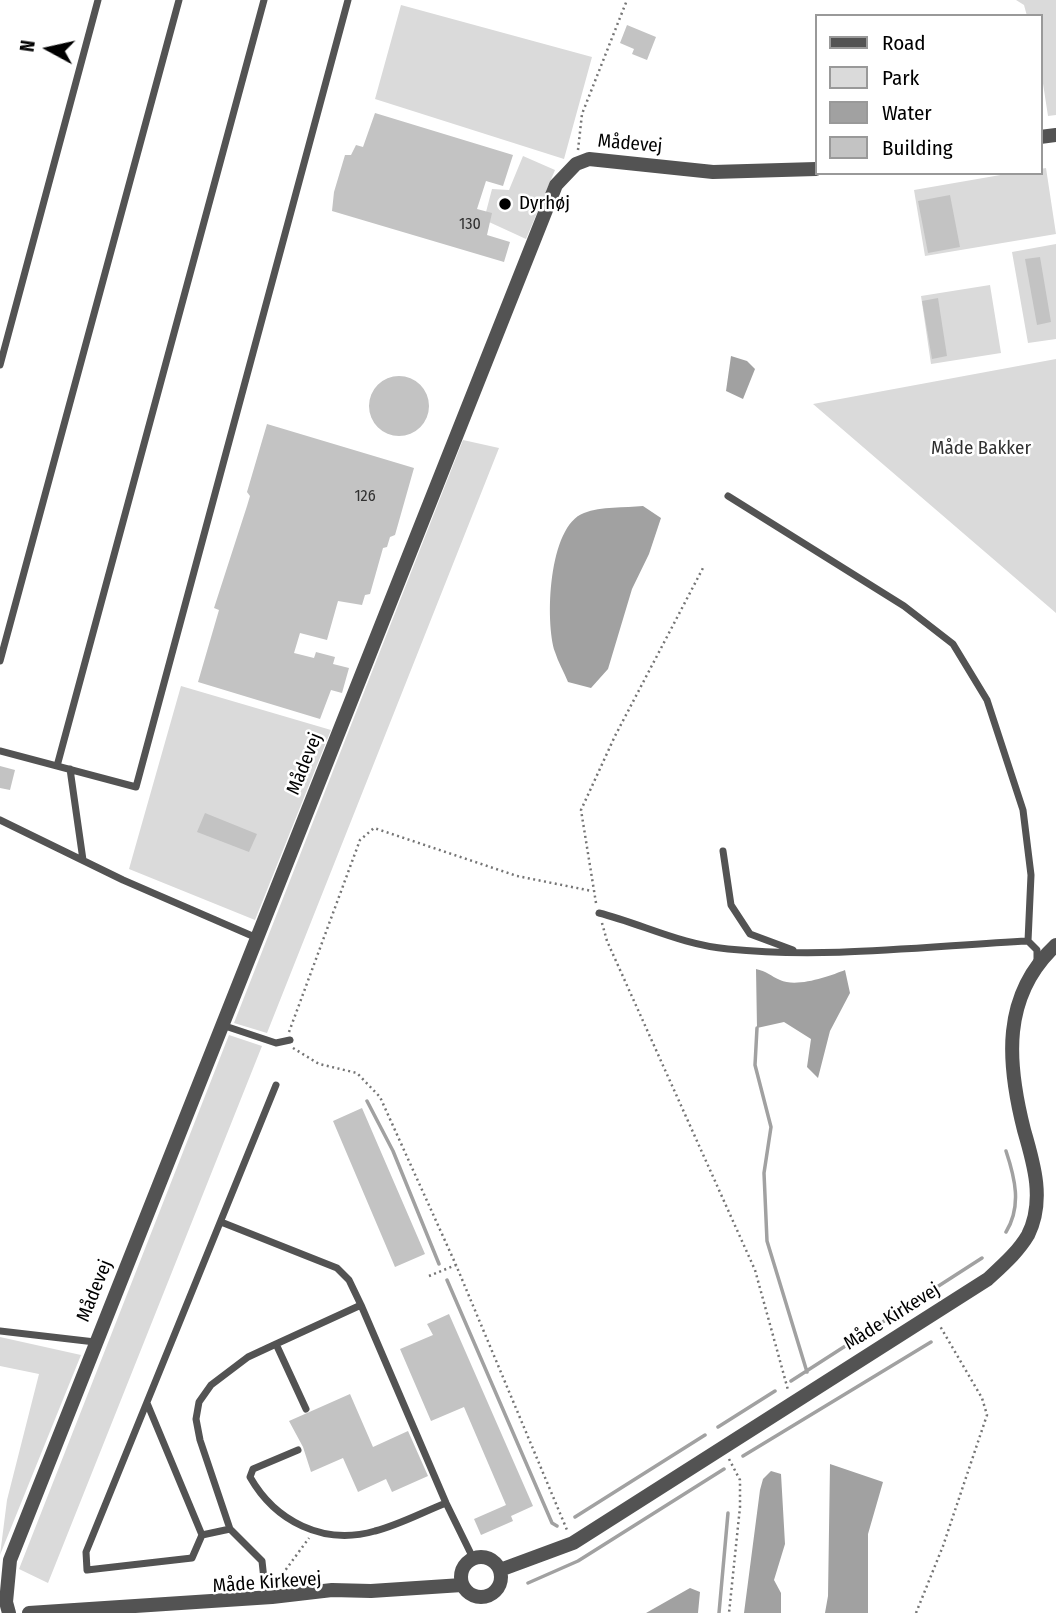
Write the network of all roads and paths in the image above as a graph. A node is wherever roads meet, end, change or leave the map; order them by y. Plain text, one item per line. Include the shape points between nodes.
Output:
1 (98, 0) edge
2 (179, 0) edge
3 (264, 0) edge
4 (348, 0) edge
5 (627, 0) edge
6 (576, 164) junction
7 (814, 169) edge
8 (0, 365) edge
9 (728, 496) dead end
10 (703, 568) dead end
11 (0, 661) edge
12 (0, 751) edge
13 (57, 766) junction
14 (69, 769) junction
15 (0, 820) edge
16 (723, 852) dead end
17 (83, 860) junction
18 (592, 891) junction
19 (599, 913) junction
20 (257, 938) junction
21 (1028, 941) junction
22 (1056, 945) edge
23 (800, 953) junction
24 (1037, 962) junction
25 (222, 1025) junction
26 (290, 1040) junction
27 (276, 1085) dead end
28 (221, 1222) junction
29 (456, 1265) junction
30 (429, 1276) dead end
31 (361, 1305) junction
32 (933, 1314) junction
33 (0, 1331) edge
34 (95, 1342) junction
35 (276, 1344) junction
36 (147, 1403) junction
37 (792, 1403) junction
38 (306, 1409) dead end
39 (722, 1446) junction
40 (298, 1450) dead end
41 (446, 1503) junction
42 (230, 1529) junction
43 (202, 1535) junction
44 (308, 1540) dead end
45 (573, 1543) junction
46 (473, 1558) junction
47 (500, 1570) junction
48 (462, 1585) junction
49 (371, 1591) junction
50 (269, 1597) junction
51 (165, 1604) junction
52 (216, 1610) edge
53 (9, 1613) edge
54 (29, 1613) edge
55 (729, 1613) edge
56 (916, 1613) edge

1 - 8 lane
2 - 11 lane
3 - 13 lane
4 - 14 lane via 136,788
5 - 6 path via 582,114
6 - 7 street, Mådevej via 604,158 713,172
6 - 20 street, Mådevej via 556,185
9 - 21 lane via 904,606 953,643 987,700 1023,810 1031,875
10 - 18 path via 581,810
12 - 13 lane
13 - 14 lane
14 - 17 lane
15 - 17 lane
16 - 23 lane via 731,905 750,933
17 - 20 lane
18 - 19 path
18 - 26 path via 517,876 374,828 359,840 289,1030
19 - 23 lane via 679,940 726,949
19 - 37 path via 607,941 755,1270
20 - 25 street, Mådevej
21 - 23 lane
21 - 24 lane via 1037,950
22 - 24 street, Måde Kirkevej
24 - 32 street, Måde Kirkevej via 1016,1009 1011,1041 1016,1095 1035,1168 1034,1217 1011,1257 988,1279
25 - 26 lane via 276,1043
25 - 34 street, Mådevej
26 - 29 path via 294,1050 319,1064 357,1073 380,1097
27 - 28 lane
28 - 31 lane via 337,1268 349,1280
28 - 36 lane
29 - 30 path
29 - 45 path
31 - 35 lane
31 - 41 lane
32 - 37 street, Måde Kirkevej
32 - 56 path via 982,1398 987,1415
33 - 34 lane
34 - 53 street, Mådevej via 10,1560 5,1602
35 - 38 lane
35 - 42 lane via 247,1357 211,1385 199,1402 200,1440
36 - 43 lane
36 - 43 lane via 86,1552 88,1570 192,1558
37 - 39 street, Måde Kirkevej
39 - 45 street, Måde Kirkevej
39 - 55 path via 740,1479
40 - 41 lane via 253,1469 250,1476 270,1507 314,1532 355,1535 375,1531
41 - 46 lane
42 - 43 lane
42 - 50 lane via 262,1562
44 - 50 path
45 - 47 street, Måde Kirkevej
46 - 47 street via 492,1560
46 - 48 street via 462,1569
47 - 48 street via 501,1584 485,1597 471,1595
48 - 49 street, Måde Kirkevej
49 - 50 street, Måde Kirkevej
49 - 52 street, Måde Kirkevej
50 - 51 street, Måde Kirkevej
51 - 52 street, Måde Kirkevej
51 - 54 street, Måde Kirkevej

